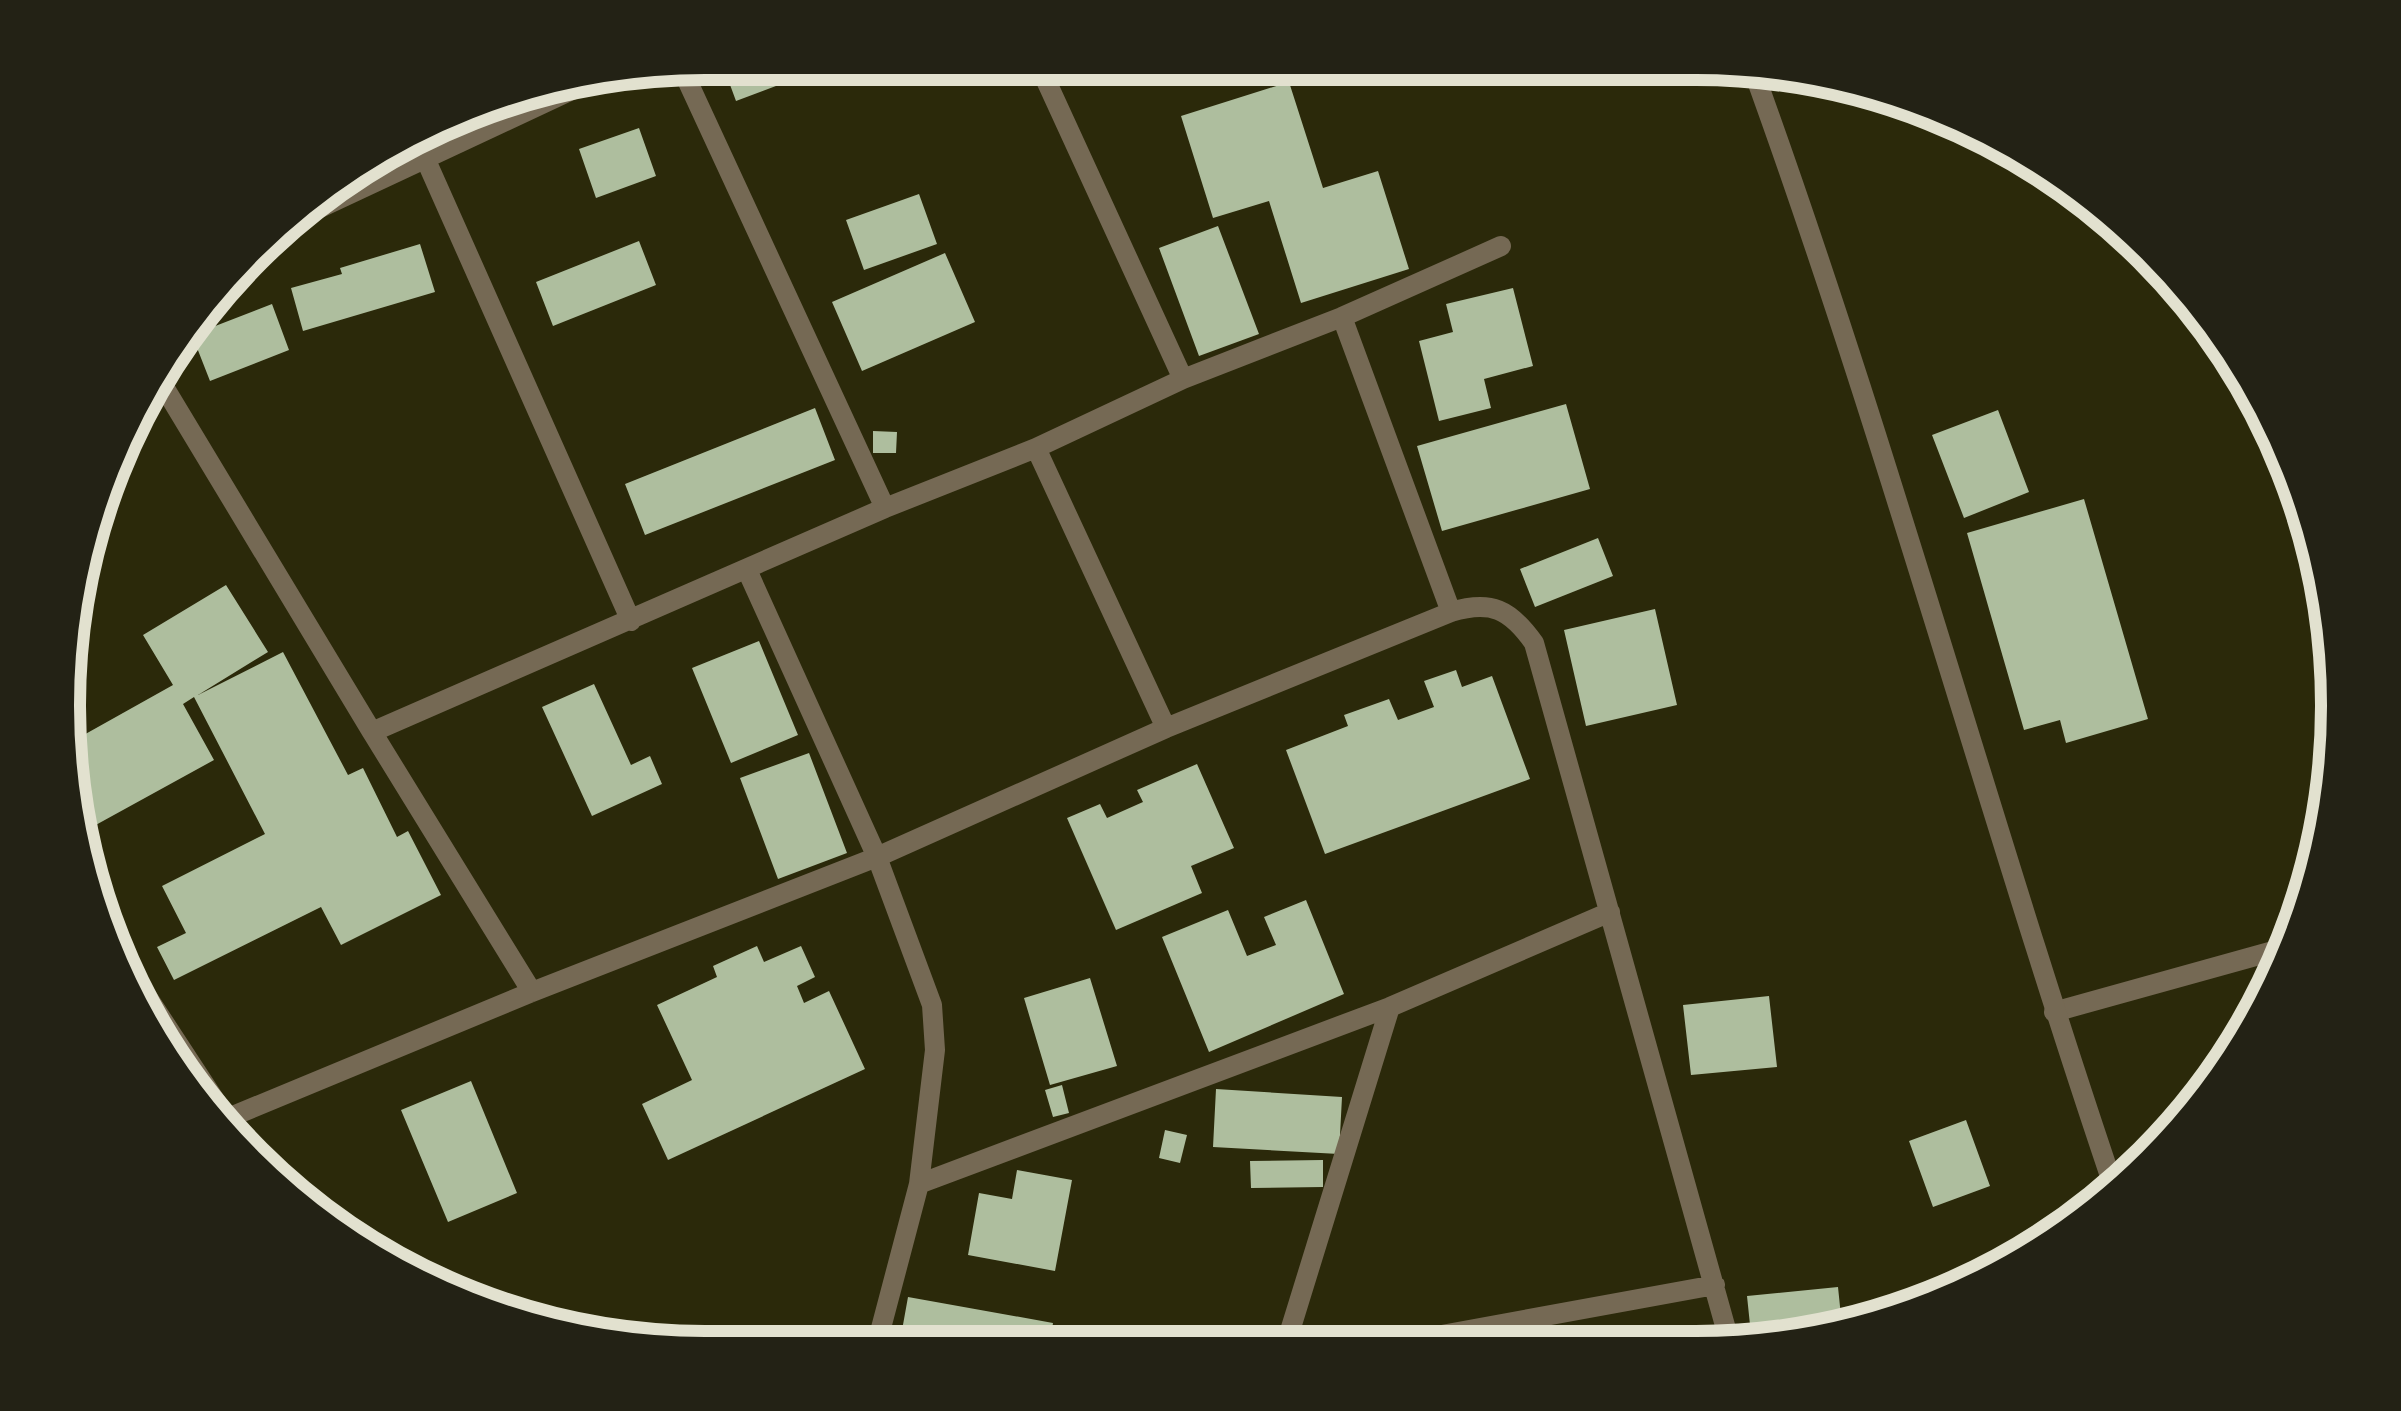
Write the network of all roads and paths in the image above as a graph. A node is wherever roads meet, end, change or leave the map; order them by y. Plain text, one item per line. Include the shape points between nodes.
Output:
1 (688, 80) edge
2 (1046, 80) edge
3 (1758, 83) edge
4 (552, 99) edge
5 (426, 158) junction
6 (339, 199) edge
7 (1501, 246) dead end
8 (1342, 317) junction
9 (1182, 379) junction
10 (166, 390) edge
11 (1036, 448) junction
12 (884, 508) junction
13 (747, 570) junction
14 (1451, 612) junction
15 (631, 620) junction
16 (1166, 728) junction
17 (372, 732) junction
18 (878, 857) junction
19 (1610, 912) junction
20 (2270, 952) edge
21 (532, 992) junction
22 (1390, 1008) junction
23 (2054, 1012) junction
24 (233, 1116) edge
25 (2109, 1175) edge
26 (919, 1184) junction
27 (1714, 1285) junction
28 (1726, 1330) edge
29 (880, 1331) edge
30 (1290, 1331) edge
31 (1463, 1331) edge

1 - 12 street
2 - 9 street
3 - 23 street via 1910,533
4 - 5 street
5 - 6 street
5 - 15 street
7 - 8 street
8 - 9 street
8 - 14 street
9 - 11 street
10 - 17 street
11 - 12 street
11 - 16 street
12 - 13 street
13 - 15 street
13 - 18 street
14 - 16 street
14 - 19 street via 1494,607 1520,623 1534,642
15 - 17 street
16 - 18 street
17 - 21 street
18 - 21 street
18 - 26 street via 932,1004 935,1050
19 - 22 street
19 - 27 street
20 - 23 street
21 - 24 street
22 - 26 street
22 - 30 street
23 - 25 street
26 - 29 street
27 - 28 street
27 - 31 street

